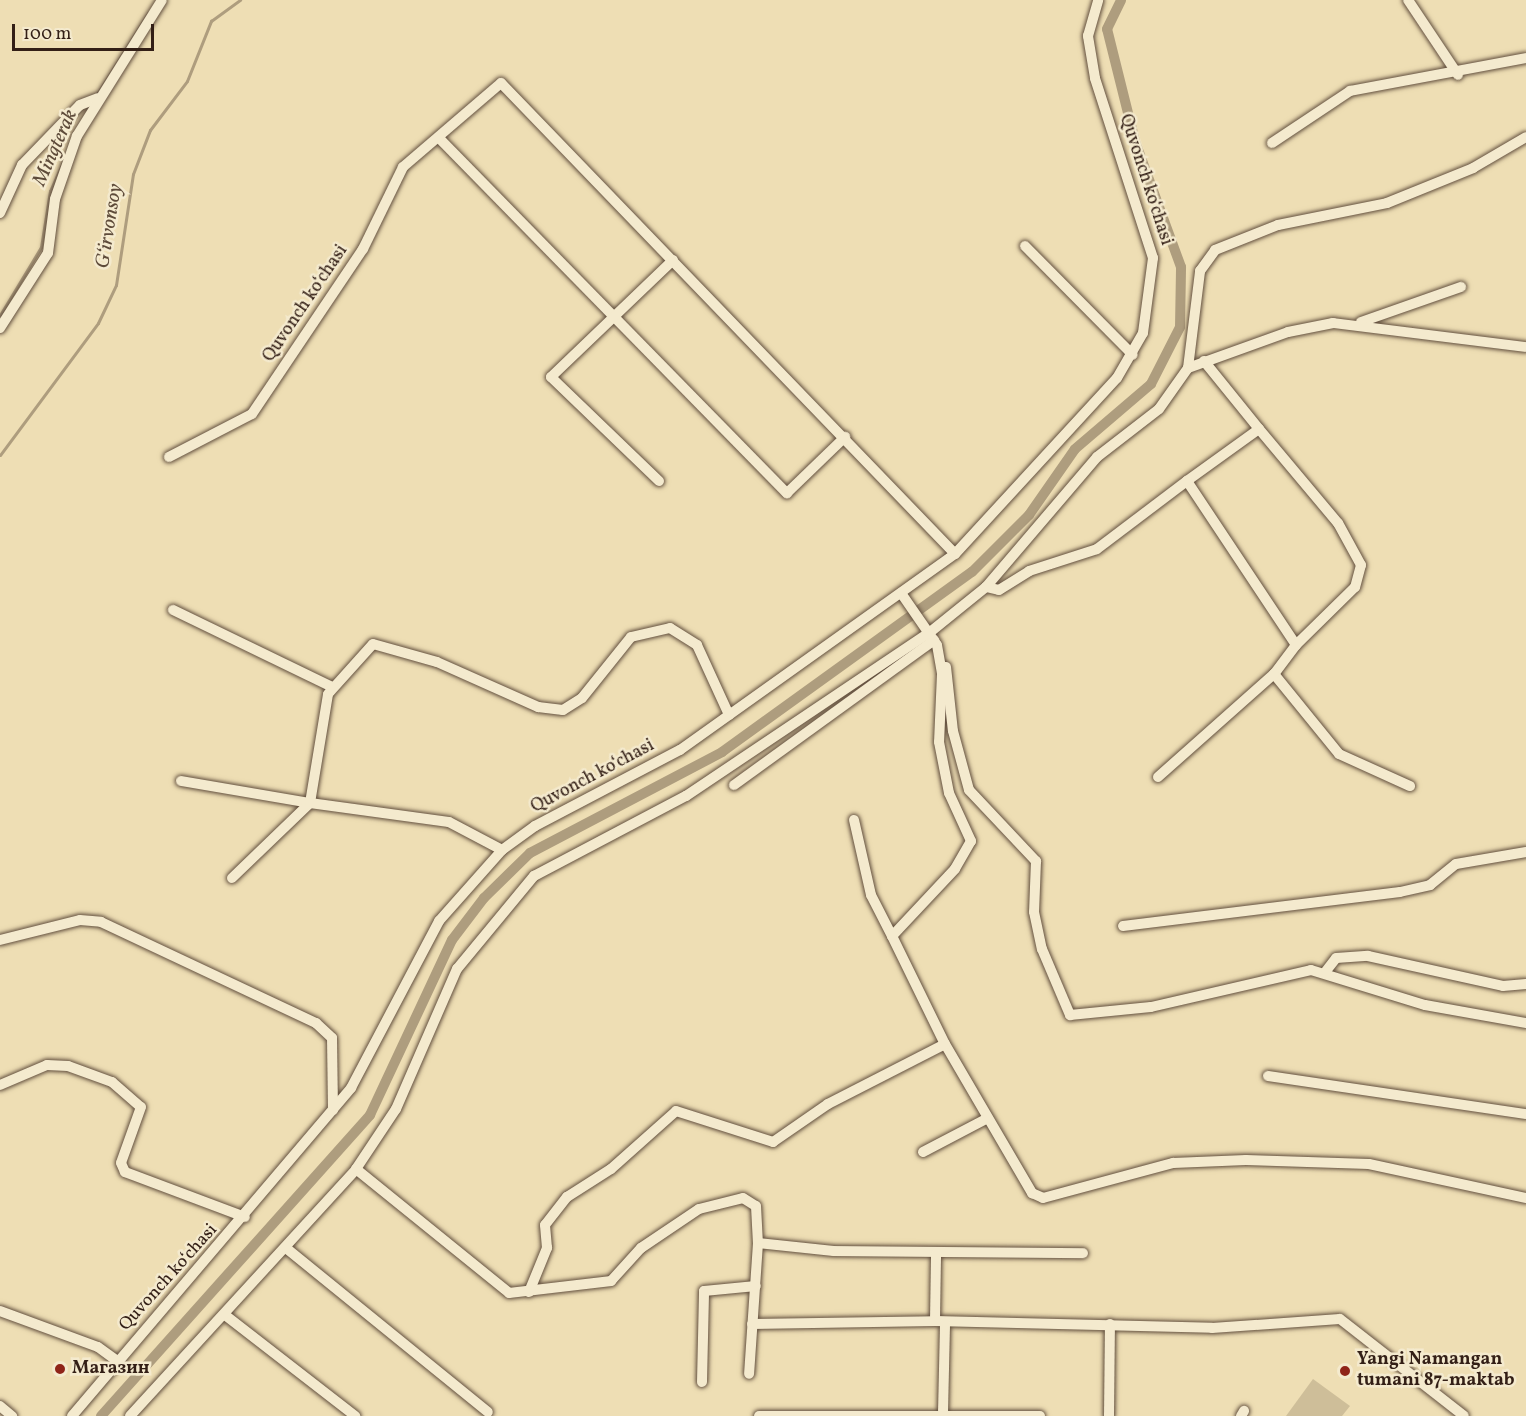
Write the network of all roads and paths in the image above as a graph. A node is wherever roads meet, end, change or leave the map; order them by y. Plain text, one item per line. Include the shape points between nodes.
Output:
1 (162, 0) edge
2 (1098, 0) edge
3 (1408, 0) edge
4 (1526, 58) edge
5 (1458, 75) junction
6 (98, 98) junction
7 (1526, 137) edge
8 (440, 139) junction
9 (1272, 143) dead end
10 (0, 213) edge
11 (1025, 246) dead end
12 (673, 260) junction
13 (1461, 287) dead end
14 (613, 315) junction
15 (1358, 323) junction
16 (0, 328) edge
17 (1526, 347) edge
18 (1133, 355) junction
19 (1204, 361) junction
20 (1188, 368) junction
21 (1259, 429) junction
22 (845, 436) junction
23 (169, 457) dead end
24 (659, 481) dead end
25 (1187, 481) junction
26 (955, 554) junction
27 (986, 587) junction
28 (901, 593) junction
29 (173, 610) dead end
30 (933, 640) junction
31 (1296, 645) junction
32 (1274, 674) junction
33 (332, 687) junction
34 (729, 715) junction
35 (1158, 777) dead end
36 (181, 781) dead end
37 (734, 785) dead end
38 (1410, 786) dead end
39 (310, 803) junction
40 (854, 820) dead end
41 (502, 850) junction
42 (1526, 852) edge
43 (232, 878) dead end
44 (1123, 926) dead end
45 (892, 936) junction
46 (0, 940) edge
47 (1326, 971) junction
48 (1526, 984) edge
49 (1526, 1023) edge
50 (945, 1044) junction
51 (1268, 1076) dead end
52 (0, 1085) edge
53 (333, 1110) junction
54 (1526, 1114) edge
55 (988, 1118) junction
56 (923, 1152) dead end
57 (356, 1169) junction
58 (1526, 1198) edge
59 (245, 1217) junction
60 (758, 1243) junction
61 (286, 1248) junction
62 (1083, 1253) dead end
63 (936, 1254) junction
64 (756, 1286) junction
65 (529, 1292) junction
66 (0, 1311) edge
67 (225, 1315) junction
68 (940, 1322) junction
69 (752, 1324) junction
70 (1110, 1324) junction
71 (117, 1362) junction
72 (749, 1374) dead end
73 (702, 1382) dead end
74 (0, 1406) edge
75 (488, 1412) dead end
76 (943, 1413) junction
77 (12, 1416) edge
78 (72, 1416) edge
79 (130, 1416) edge
80 (355, 1416) edge
81 (759, 1416) edge
82 (1040, 1416) edge
83 (1109, 1416) edge
84 (1464, 1416) edge

1 - 6 street
2 - 18 street, Quvonch koʻchasi via 1088,36 1095,78 1153,258 1149,306
3 - 5 street
4 - 5 street
5 - 9 street via 1350,91
6 - 10 street via 80,105 22,165
6 - 16 street via 55,200 48,253
7 - 20 street via 1473,168 1387,203 1278,225 1215,250 1200,272
8 - 12 street, Quvonch koʻchasi via 501,84
8 - 14 street
8 - 23 street, Quvonch koʻchasi via 403,167 363,249 252,414
11 - 18 street
12 - 14 street
12 - 22 street, Quvonch koʻchasi
13 - 15 street
14 - 22 street via 787,493
14 - 24 street via 551,376
15 - 17 street
15 - 19 street via 1320,324
18 - 26 street, Quvonch koʻchasi
19 - 20 street
19 - 21 street
20 - 27 street via 1159,409 1097,458
21 - 25 street
21 - 31 street via 1338,523 1361,565 1355,587
22 - 26 street, Quvonch koʻchasi
25 - 27 street via 1106,544 1029,572 999,590
25 - 31 street
26 - 28 street, Quvonch koʻchasi
27 - 30 street
28 - 30 street
28 - 34 street, Quvonch koʻchasi
29 - 33 street
30 - 37 street
30 - 45 street via 942,674 937,719 940,751 949,793 971,841 955,869
30 - 47 street via 948,676 953,731 969,790 1036,861 1034,912 1042,949 1062,1007 1070,1015 1151,1007
30 - 57 street via 686,796 534,876 457,969 396,1108
31 - 32 street
32 - 35 street
32 - 38 street via 1339,754
33 - 34 street via 373,644 436,662 538,707 563,710 582,698 632,637 670,628 697,645
33 - 39 street
34 - 41 street, Quvonch koʻchasi via 680,750 535,826
36 - 39 street
39 - 41 street via 449,822
39 - 43 street
40 - 45 street via 871,895
41 - 53 street, Quvonch koʻchasi via 439,921 351,1088
42 - 44 street via 1456,864 1430,885 1400,892
45 - 50 street
46 - 53 street via 80,921 101,922 316,1023 332,1038
47 - 48 street via 1336,958 1368,956 1503,986
47 - 49 street via 1347,984 1425,1005
50 - 55 street
50 - 65 street via 828,1104 773,1142 676,1111 611,1169 567,1197 545,1225 547,1248
51 - 54 street
52 - 59 street, Quvonch koʻchasi via 47,1065 68,1066 112,1082 141,1107 121,1163 125,1172
53 - 59 street, Quvonch koʻchasi
55 - 56 street
55 - 58 street via 1032,1193 1043,1198 1173,1164 1246,1160 1369,1164
57 - 61 street
57 - 65 street via 508,1293
59 - 71 street, Quvonch koʻchasi
60 - 63 street
60 - 64 street
60 - 65 street via 756,1206 742,1198 717,1201 641,1248 611,1281
61 - 67 street
61 - 75 street
62 - 63 street
63 - 68 street
64 - 69 street
64 - 73 street via 704,1291
66 - 71 street via 98,1347
67 - 79 street
67 - 80 street
68 - 69 street
68 - 70 street
68 - 76 street
69 - 72 street
70 - 83 street
70 - 84 street via 1212,1328 1340,1319
71 - 78 street, Quvonch koʻchasi
74 - 77 street
76 - 81 street
76 - 82 street

